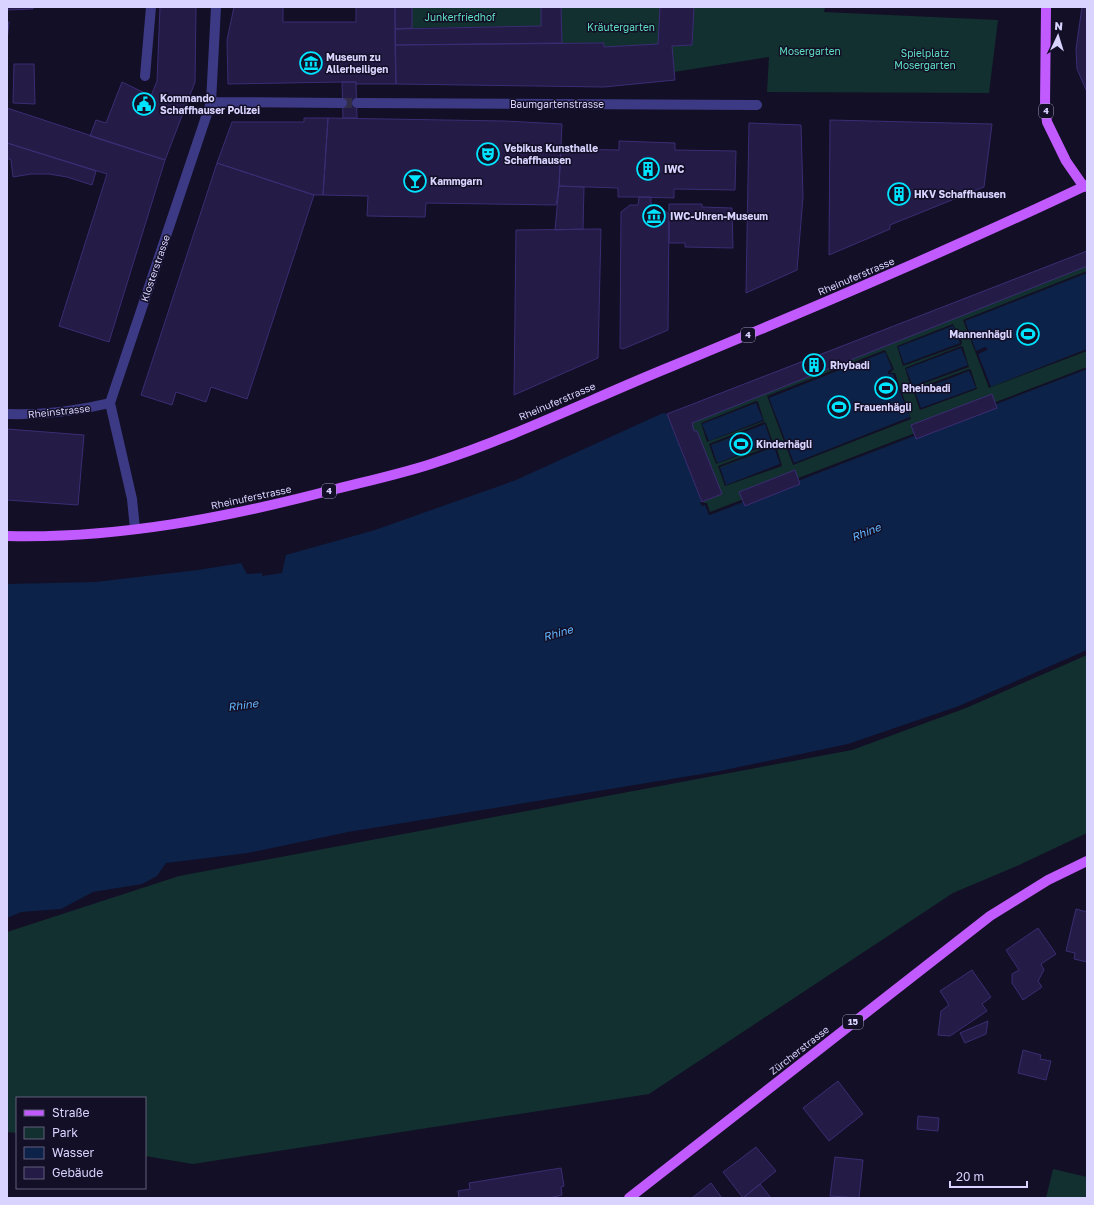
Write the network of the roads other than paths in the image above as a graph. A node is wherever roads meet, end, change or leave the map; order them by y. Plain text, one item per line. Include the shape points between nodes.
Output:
1 (151, 7) edge
2 (216, 7) edge
3 (1046, 7) edge
4 (145, 76) dead end
5 (211, 102) junction
6 (342, 102) tunnel mouth
7 (357, 103) tunnel mouth
8 (757, 106) dead end
9 (1085, 186) edge
10 (110, 403) junction
11 (7, 414) edge
12 (135, 529) junction
13 (7, 536) edge
14 (1087, 861) edge
15 (629, 1198) edge

1 - 4 street
2 - 5 street, Klosterstrasse
3 - 9 main road, 4 via 1047,122 1066,161
5 - 6 street
5 - 10 street, Klosterstrasse
7 - 8 street, Baumgartenstrasse
9 - 12 main road, Rheinuferstrasse / 4 via 1005,225 756,332 516,432 431,464 287,502 209,518
10 - 11 street, Rheinstrasse via 60,412
10 - 12 street via 132,498
12 - 13 main road, Rheinuferstrasse / 4 via 76,535
14 - 15 main road, Zürcherstrasse / 15 via 1048,880 990,916

